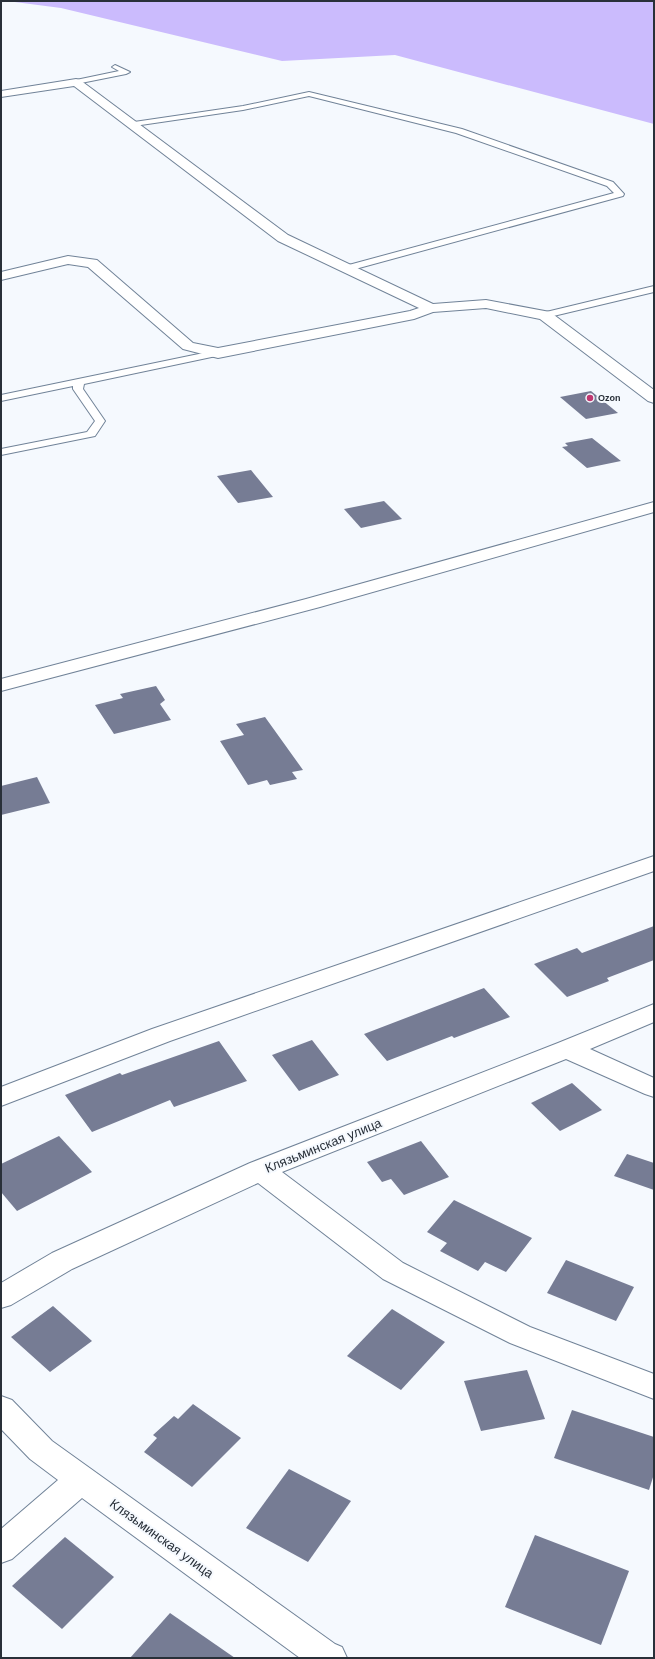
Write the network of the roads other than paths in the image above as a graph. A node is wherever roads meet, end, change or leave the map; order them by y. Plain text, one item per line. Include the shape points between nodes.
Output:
1 (115, 67) dead end
2 (76, 82) junction
3 (1, 94) edge
4 (134, 124) junction
5 (348, 268) junction
6 (1, 276) edge
7 (654, 289) edge
8 (431, 308) junction
9 (545, 314) junction
10 (218, 353) junction
11 (78, 382) junction
12 (1, 398) edge
13 (654, 398) edge
14 (1, 452) edge
15 (654, 507) edge
16 (1, 685) edge
17 (654, 863) edge
18 (654, 1012) edge
19 (567, 1049) junction
20 (654, 1088) edge
21 (1, 1097) edge
22 (260, 1170) junction
23 (1, 1297) edge
24 (654, 1387) edge
25 (1, 1409) edge
26 (82, 1479) junction
27 (1, 1549) edge
28 (325, 1657) edge

1 - 2 lane via 126,72
2 - 3 street
2 - 4 street
4 - 5 street via 284,238
4 - 5 lane via 243,108 309,94 459,131 610,184 620,194
5 - 8 street
6 - 10 street via 42,264 68,260 92,262 188,346
7 - 9 lane
8 - 9 street via 486,304
8 - 10 street via 414,314
9 - 13 street
10 - 11 lane
11 - 12 lane
11 - 14 lane via 78,388 100,421 91,434
15 - 16 street
17 - 21 street via 161,1035
18 - 19 street, Клязьминская улица
19 - 20 street
19 - 22 street, Клязьминская улица
22 - 23 street, Клязьминская улица via 62,1261
22 - 24 street via 393,1271 520,1336
25 - 26 street, Клязьминская улица via 41,1450
26 - 27 street
26 - 28 street, Клязьминская улица

